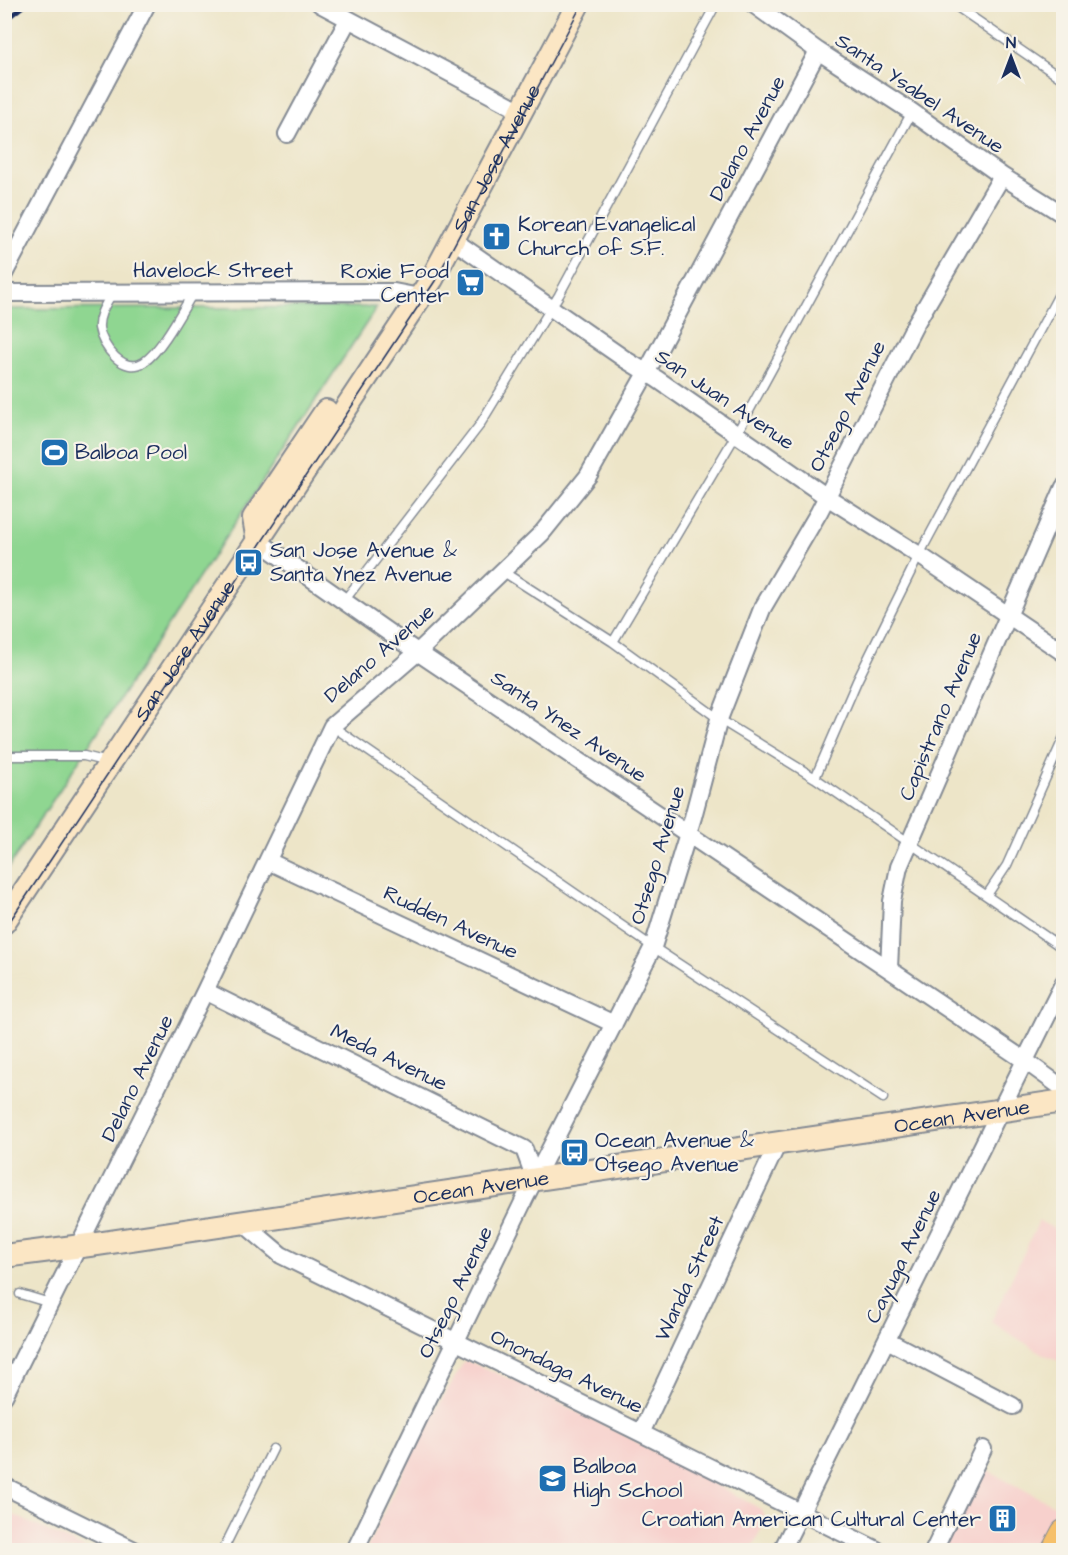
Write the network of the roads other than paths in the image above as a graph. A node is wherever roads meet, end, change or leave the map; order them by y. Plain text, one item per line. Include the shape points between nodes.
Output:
1 (147, 4) edge
2 (320, 4) edge
3 (578, 4) edge
4 (716, 4) edge
5 (753, 4) edge
6 (953, 4) edge
7 (348, 20) junction
8 (818, 51) junction
9 (1064, 80) edge
10 (521, 111) junction
11 (912, 112) junction
12 (287, 135) dead end
13 (1002, 176) junction
14 (1064, 215) edge
15 (453, 240) junction
16 (4, 274) edge
17 (1064, 285) edge
18 (4, 293) edge
19 (112, 293) junction
20 (194, 293) junction
21 (420, 297) junction
22 (552, 309) junction
23 (647, 372) junction
24 (736, 434) junction
25 (1064, 487) edge
26 (827, 497) junction
27 (258, 541) junction
28 (919, 555) junction
29 (502, 571) junction
30 (344, 602) junction
31 (1008, 615) junction
32 (612, 642) junction
33 (418, 652) junction
34 (1064, 653) edge
35 (719, 719) junction
36 (332, 726) junction
37 (1064, 737) edge
38 (4, 756) edge
39 (111, 764) junction
40 (815, 778) junction
41 (687, 834) junction
42 (909, 844) junction
43 (268, 861) junction
44 (987, 895) junction
45 (4, 922) edge
46 (653, 946) junction
47 (1064, 949) edge
48 (889, 969) junction
49 (1064, 982) edge
50 (205, 991) junction
51 (614, 1024) junction
52 (1024, 1060) junction
53 (1064, 1089) edge
54 (883, 1098) dead end
55 (1064, 1101) edge
56 (998, 1111) junction
57 (778, 1143) junction
58 (535, 1179) junction
59 (242, 1222) junction
60 (78, 1246) junction
61 (4, 1256) edge
62 (20, 1294) dead end
63 (50, 1303) junction
64 (887, 1340) junction
65 (457, 1342) junction
66 (4, 1396) edge
67 (1013, 1406) dead end
68 (641, 1433) junction
69 (273, 1449) dead end
70 (983, 1449) dead end
71 (4, 1486) edge
72 (801, 1513) junction
73 (1064, 1533) edge
74 (134, 1551) edge
75 (223, 1551) edge
76 (355, 1551) edge
77 (782, 1551) edge
78 (877, 1551) edge
79 (934, 1551) edge
80 (1055, 1551) edge

1 - 16 street
2 - 7 street
3 - 10 main road, San Jose Avenue
4 - 22 lane
5 - 8 street, Santa Ysabel Avenue
6 - 9 lane
7 - 10 street
7 - 12 street
8 - 11 street, Santa Ysabel Avenue
8 - 23 street, Delano Avenue
10 - 15 main road, San Jose Avenue
11 - 13 street, Santa Ysabel Avenue
11 - 24 lane
13 - 14 street, Santa Ysabel Avenue
13 - 26 street, Otsego Avenue via 916,323
15 - 21 main road, San Jose Avenue
15 - 22 street, San Juan Avenue
17 - 28 lane
18 - 19 street, Havelock Street
19 - 20 street, Havelock Street
19 - 20 lane via 102,310 99,330 110,352 128,365 142,364 153,355
20 - 21 street, Havelock Street via 394,292
21 - 27 main road, San Jose Avenue
22 - 23 street, San Juan Avenue
22 - 30 lane via 479,426
23 - 24 street, San Juan Avenue
23 - 29 street, Delano Avenue via 588,476 542,532
24 - 26 street, San Juan Avenue
24 - 32 lane
25 - 31 street, Capistrano Avenue
26 - 28 street, San Juan Avenue
26 - 35 street, Otsego Avenue via 762,609
27 - 30 street, Santa Ynez Avenue
27 - 39 main road, San Jose Avenue
28 - 31 street, San Juan Avenue
28 - 40 lane
29 - 32 lane
29 - 33 street, Delano Avenue
30 - 33 street, Santa Ynez Avenue
31 - 34 street, San Juan Avenue
31 - 42 street, Capistrano Avenue
32 - 35 lane
33 - 36 street, Delano Avenue
33 - 41 street, Santa Ynez Avenue
35 - 40 lane
35 - 41 street, Otsego Avenue
36 - 43 street, Delano Avenue
36 - 46 lane
37 - 44 lane via 1007,865
38 - 39 lane via 84,756
39 - 45 main road, San Jose Avenue
40 - 42 lane
41 - 46 street, Otsego Avenue
41 - 48 street, Santa Ynez Avenue
42 - 44 lane
42 - 48 street, Capistrano Avenue via 899,867 892,901
43 - 50 street, Delano Avenue
43 - 51 street, Rudden Avenue
44 - 47 lane
46 - 51 street, Otsego Avenue
46 - 54 lane
48 - 52 street, Santa Ynez Avenue
49 - 52 street, Cayuga Avenue
50 - 58 street, Meda Avenue via 524,1149
50 - 60 street, Delano Avenue
51 - 58 street, Otsego Avenue
52 - 53 street, Santa Ynez Avenue
52 - 56 street, Cayuga Avenue
55 - 56 main road, Ocean Avenue
56 - 57 main road, Ocean Avenue
56 - 64 street, Cayuga Avenue
57 - 58 main road, Ocean Avenue
57 - 68 street, Wanda Street
58 - 59 main road, Ocean Avenue
58 - 65 street, Otsego Avenue
59 - 60 main road, Ocean Avenue
59 - 65 street, Onondaga Avenue via 281,1255
60 - 61 main road, Ocean Avenue
60 - 63 street, Delano Avenue
62 - 63 lane
63 - 66 street, Delano Avenue
64 - 67 street
64 - 72 street, Cayuga Avenue
65 - 68 street, Onondaga Avenue
65 - 76 street, Otsego Avenue
68 - 72 street, Onondaga Avenue
69 - 75 lane
70 - 79 street
71 - 74 street
72 - 77 street, Cayuga Avenue
72 - 78 street, Onondaga Avenue
73 - 80 main road

